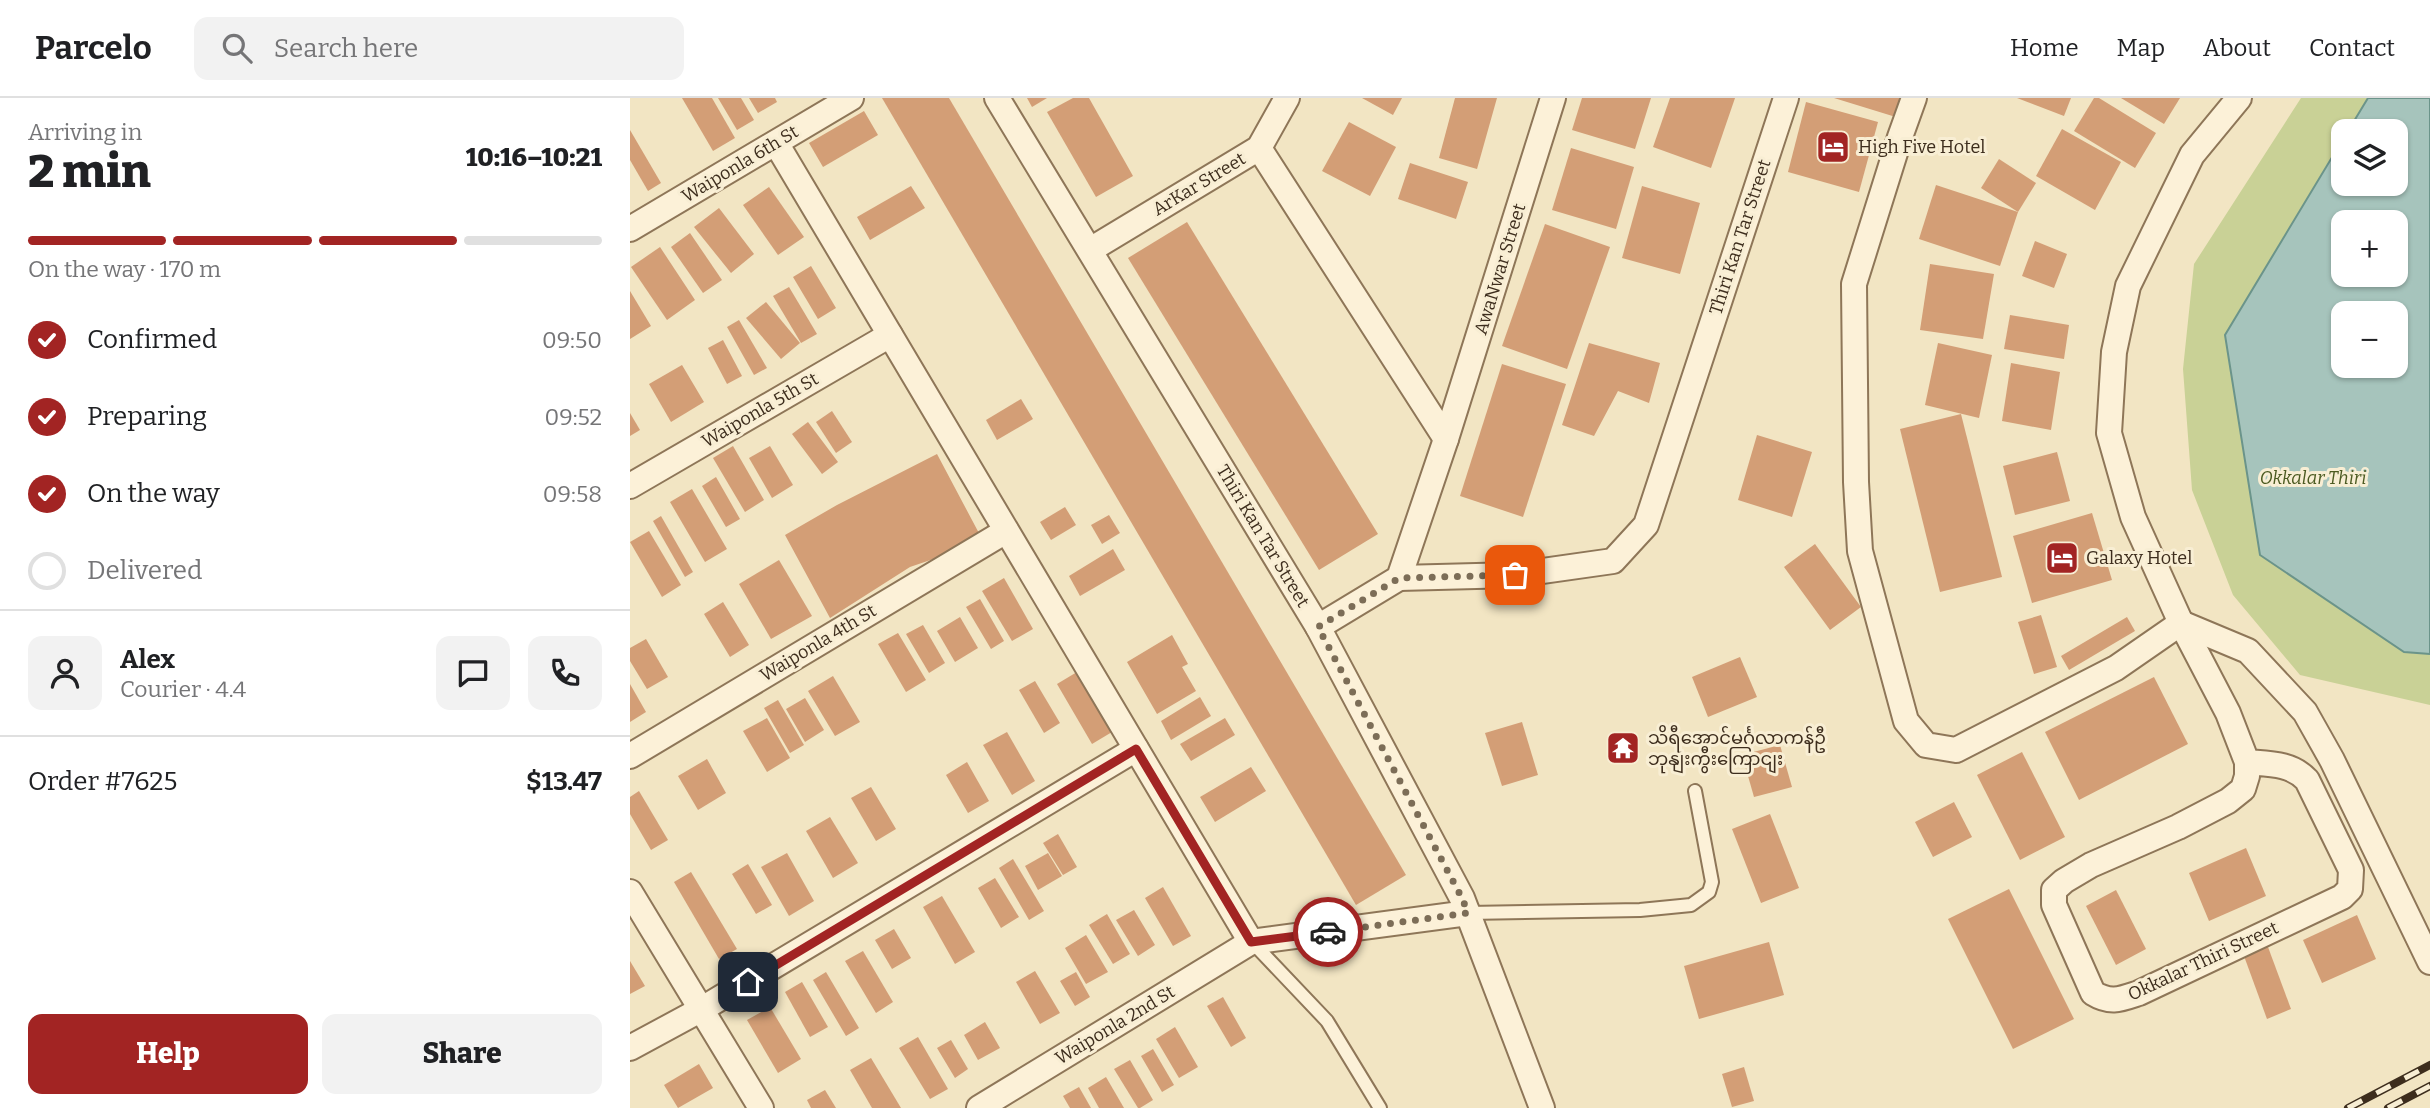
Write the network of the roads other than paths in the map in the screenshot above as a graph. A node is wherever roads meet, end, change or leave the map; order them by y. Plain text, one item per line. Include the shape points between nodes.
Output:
1 (850, 98) edge
2 (998, 98) edge
3 (1287, 98) edge
4 (1553, 98) edge
5 (1786, 98) edge
6 (1914, 98) edge
7 (2239, 98) edge
8 (776, 143) junction
9 (1259, 148) junction
10 (630, 229) edge
11 (1090, 250) junction
12 (890, 334) junction
13 (1446, 439) junction
14 (630, 486) edge
15 (1006, 530) junction
16 (1399, 578) junction
17 (2181, 623) junction
18 (1318, 627) junction
19 (1136, 749) junction
20 (630, 756) edge
21 (2247, 762) junction
22 (1695, 791) dead end
23 (630, 892) edge
24 (1468, 913) junction
25 (1251, 942) junction
26 (2430, 962) edge
27 (702, 1009) junction
28 (630, 1048) edge
29 (761, 1108) edge
30 (979, 1108) edge
31 (1380, 1108) edge
32 (1542, 1108) edge

1 - 8 street, Waiponla 6th St
2 - 11 street, Thiri Kan Tar Street
3 - 9 street, ArKar Street
4 - 13 street, AwaNwar Street
5 - 16 street, Thiri Kan Tar Street via 1646,525 1613,561 1515,575
6 - 17 street via 1854,284 1860,551 1906,721 1926,745 1955,750 2116,668
7 - 17 street via 2192,155 2128,286 2114,352 2109,433 2133,517
8 - 10 street, Waiponla 6th St
8 - 12 street
9 - 11 street, ArKar Street
9 - 13 street
11 - 18 street, Thiri Kan Tar Street
12 - 14 street, Waiponla 5th St
12 - 15 street
13 - 16 street, AwaNwar Street
15 - 19 street
15 - 20 street, Waiponla 4th St
16 - 18 street
17 - 21 street via 2228,713
17 - 26 street via 2248,651 2305,712
18 - 24 street, Thiri Kan Tar Street
19 - 25 street
19 - 27 street
21 - 21 street, Okkalar Thiri Street via 2243,789 2228,801 2091,865 2054,890 2054,905 2093,993 2109,1001 2139,993 2342,897 2350,889 2351,870 2307,780 2289,767
22 - 24 lane via 1712,882 1709,892 1690,905
23 - 27 street
24 - 25 street
24 - 32 street, Thiri Kan Tar Street
25 - 30 street, Waiponla 2nd St
25 - 31 lane via 1327,1021
27 - 28 street
27 - 29 street

